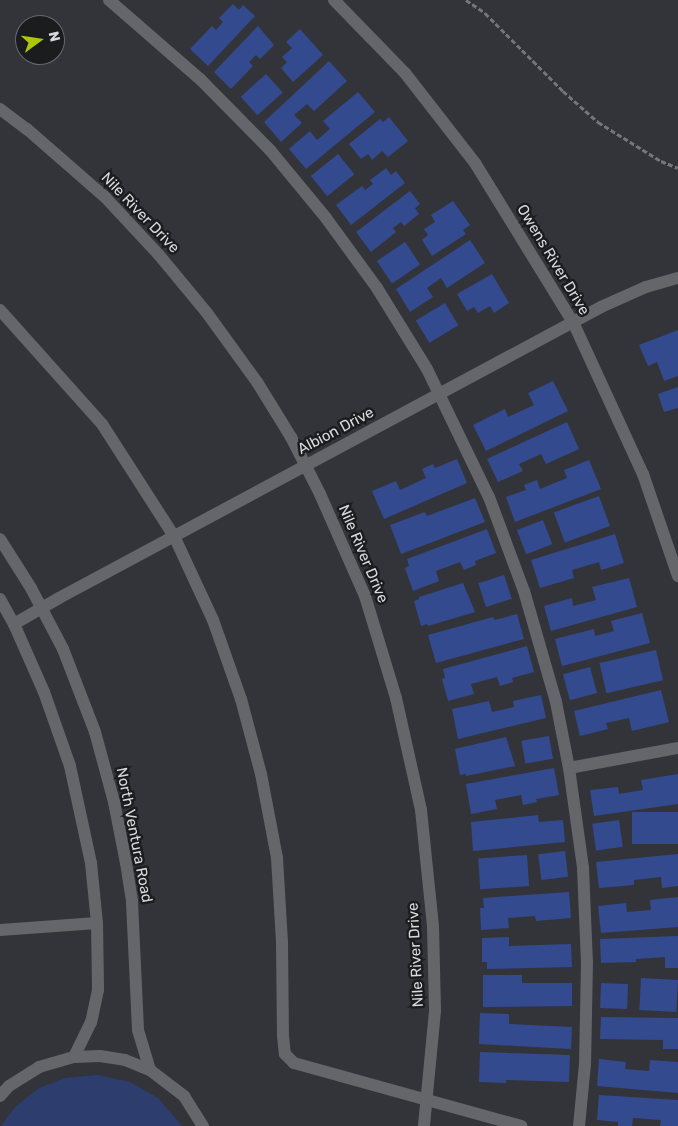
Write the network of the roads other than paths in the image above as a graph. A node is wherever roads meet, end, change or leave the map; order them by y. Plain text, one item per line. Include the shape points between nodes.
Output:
1 (109, 0) edge
2 (334, 0) edge
3 (0, 109) edge
4 (678, 278) edge
5 (0, 310) edge
6 (573, 322) junction
7 (440, 394) junction
8 (306, 466) junction
9 (174, 536) junction
10 (0, 538) edge
11 (678, 576) edge
12 (0, 599) edge
13 (42, 608) junction
14 (14, 624) junction
15 (678, 748) edge
16 (569, 768) junction
17 (97, 923) junction
18 (0, 930) edge
19 (74, 1057) junction
20 (150, 1070) junction
21 (0, 1096) edge
22 (427, 1100) junction
23 (203, 1126) edge
24 (424, 1126) edge
25 (521, 1126) edge
26 (579, 1126) edge

1 - 7 street via 200,78 270,150 326,218 377,288
2 - 6 street, Owens River Drive via 405,73 475,163
3 - 8 street, Nile River Drive via 105,197 159,255 207,313 257,382
4 - 6 street, Albion Drive via 646,287
5 - 9 street via 102,424
6 - 7 street, Albion Drive
6 - 11 street, Owens River Drive via 643,474
7 - 8 street, Albion Drive
7 - 16 street via 489,497 524,591 556,702
8 - 9 street, Albion Drive
8 - 22 street, Nile River Drive via 365,596 396,698 421,810 433,927 435,1011
9 - 13 street, Albion Drive
9 - 22 street via 214,620 262,774 277,858 285,1054 294,1063
10 - 13 street, North Ventura Road
12 - 14 street
13 - 14 street, Albion Drive
13 - 20 street, North Ventura Road via 63,649 95,732 114,802 132,902 138,1030
14 - 17 street via 44,692 70,766 91,863
15 - 16 street
16 - 26 street via 583,868 587,962 585,1064
17 - 18 street
17 - 19 street via 98,990 91,1022
19 - 20 street via 100,1056 125,1060
19 - 21 street via 39,1067 9,1086
20 - 23 street via 184,1096
22 - 24 street, Nile River Drive
22 - 25 street

